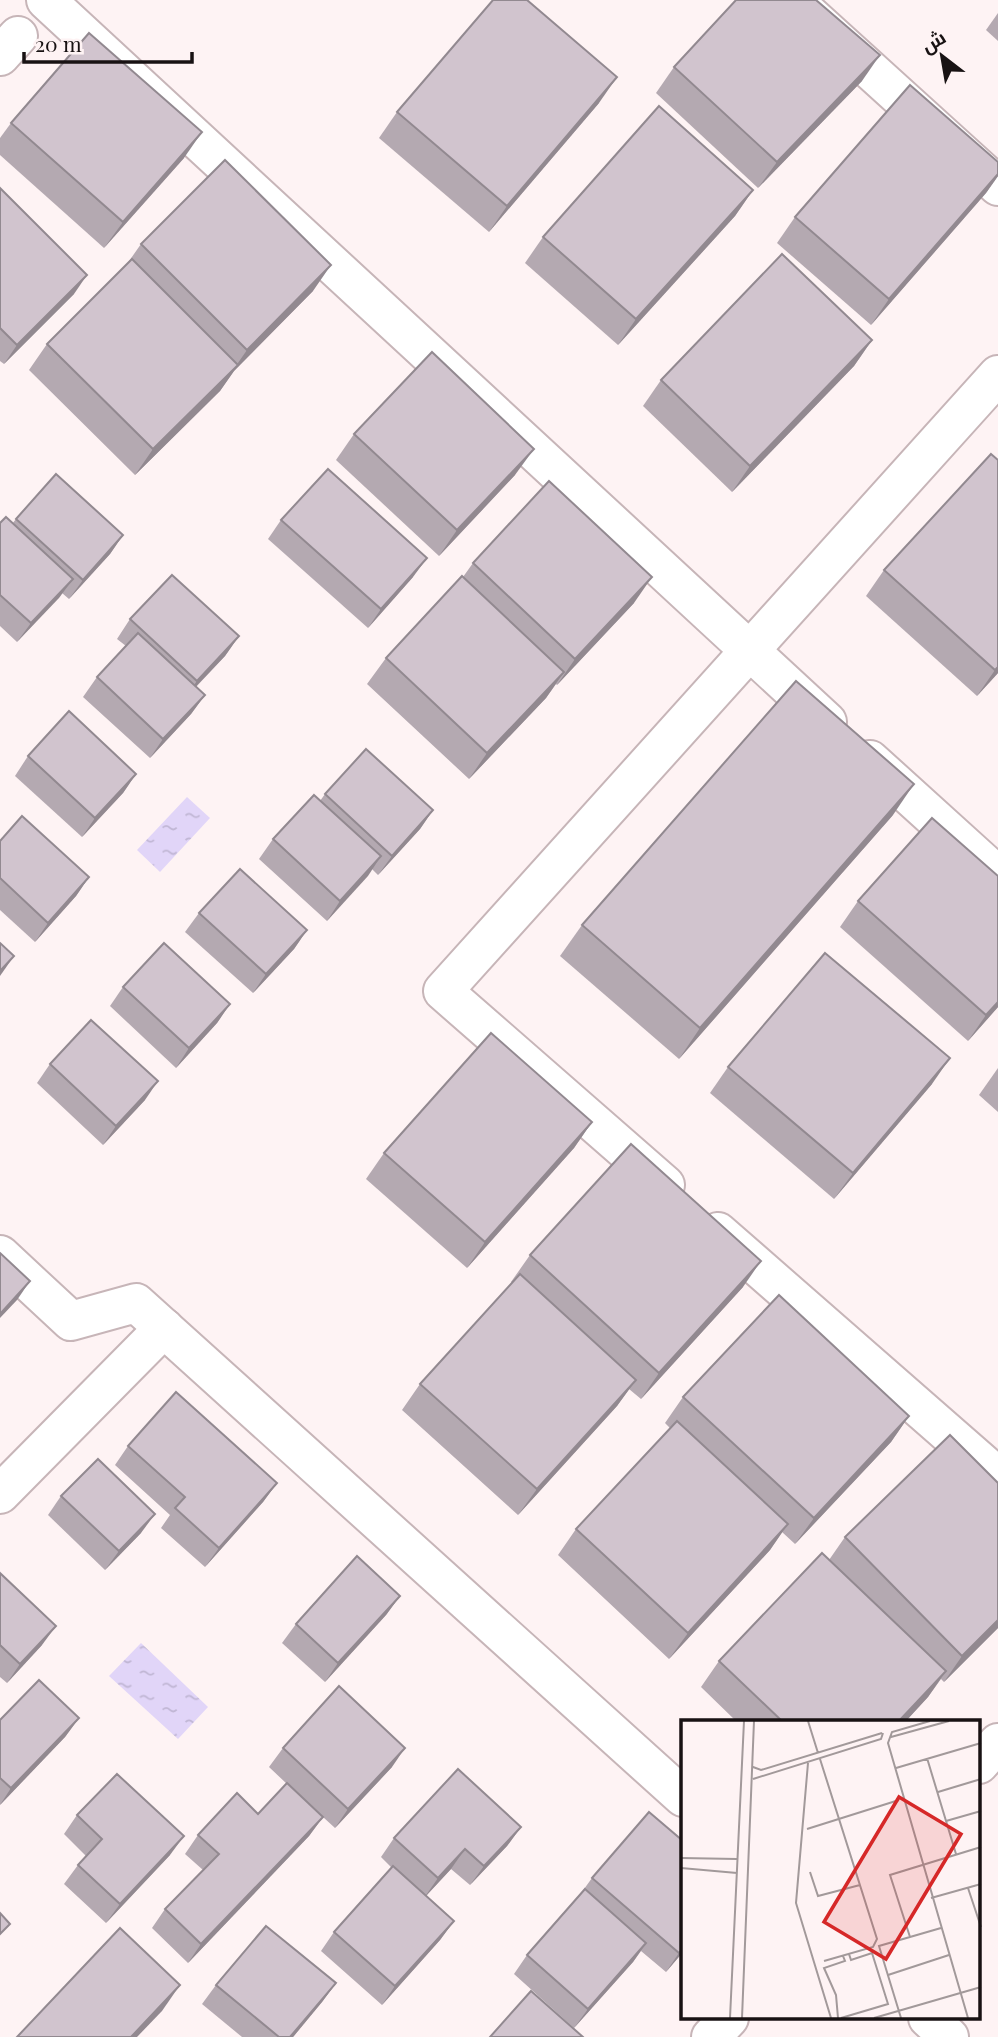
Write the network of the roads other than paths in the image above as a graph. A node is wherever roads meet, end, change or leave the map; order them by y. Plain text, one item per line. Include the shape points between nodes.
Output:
1 (46, 0) edge
2 (793, 0) edge
3 (998, 186) edge
4 (998, 375) edge
5 (749, 652) junction
6 (998, 876) edge
7 (0, 1255) edge
8 (164, 1328) junction
9 (998, 1477) edge
10 (0, 1494) edge
11 (998, 1743) edge
12 (981, 1762) edge
13 (681, 1795) edge
14 (727, 2020) edge
15 (930, 2020) edge
16 (711, 2037) edge
17 (949, 2037) edge

1 - 5 street
2 - 3 street
4 - 5 street
5 - 6 street
5 - 9 street via 443,991
7 - 8 street via 71,1321 136,1303
8 - 10 street
8 - 13 street
11 - 12 street
14 - 16 street
15 - 17 street

